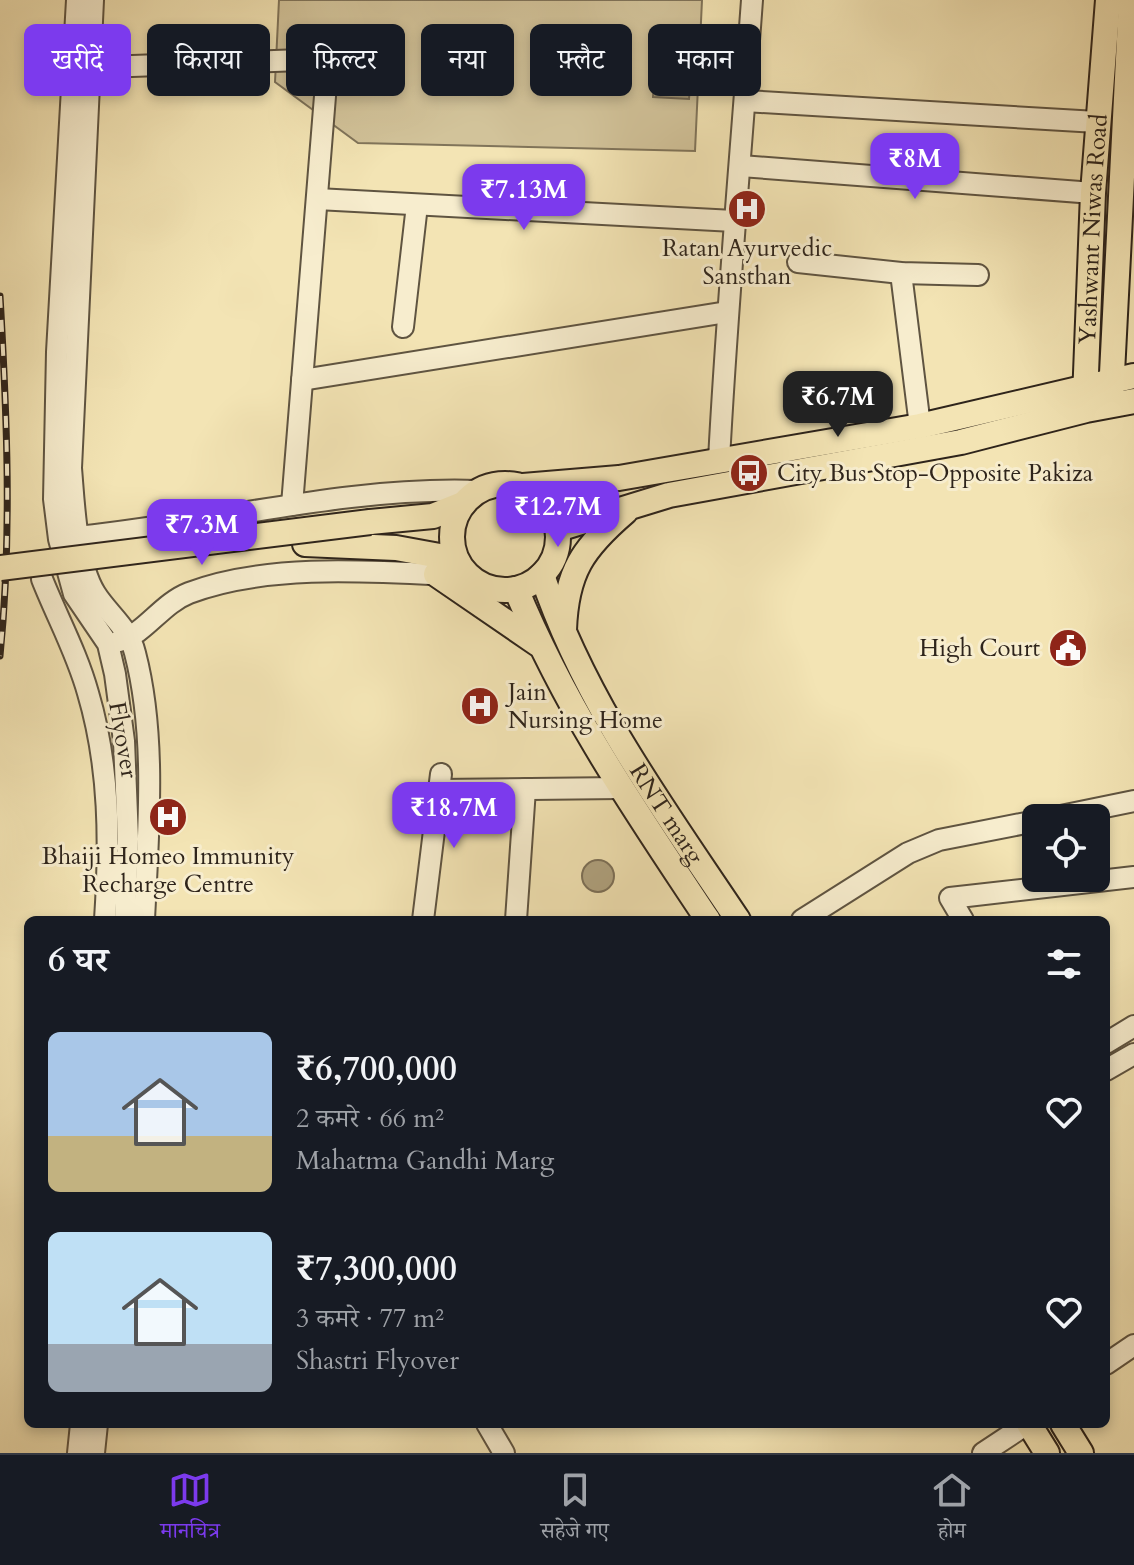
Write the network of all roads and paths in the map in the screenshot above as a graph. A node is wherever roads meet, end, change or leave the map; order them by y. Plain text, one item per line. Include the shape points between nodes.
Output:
1 (77, 0) edge
2 (93, 0) edge
3 (752, 0) edge
4 (1108, 0) edge
5 (1131, 0) edge
6 (78, 24) edge
7 (88, 24) edge
8 (131, 66) edge
9 (79, 96) edge
10 (745, 101) junction
11 (1097, 122) junction
12 (741, 166) junction
13 (1128, 170) edge
14 (1093, 193) junction
15 (317, 199) junction
16 (417, 205) junction
17 (734, 221) junction
18 (798, 262) dead end
19 (901, 273) junction
20 (978, 275) dead end
21 (727, 312) junction
22 (403, 327) dead end
23 (1122, 378) edge
24 (302, 380) junction
25 (1085, 398) junction
26 (1122, 404) edge
27 (920, 426) junction
28 (719, 460) junction
29 (523, 486) junction
30 (470, 497) junction
31 (292, 505) junction
32 (633, 505) junction
33 (558, 529) junction
34 (69, 538) junction
35 (462, 567) junction
36 (0, 568) edge
37 (436, 574) junction
38 (542, 575) junction
39 (42, 579) junction
40 (0, 584) edge
41 (516, 589) junction
42 (564, 634) junction
43 (130, 638) junction
44 (108, 644) junction
45 (540, 645) junction
46 (621, 788) junction
47 (525, 789) junction
48 (1134, 801) edge
49 (1110, 806) edge
50 (1022, 824) edge
51 (1134, 877) edge
52 (105, 916) edge
53 (125, 916) edge
54 (144, 916) edge
55 (423, 916) edge
56 (516, 916) edge
57 (705, 916) edge
58 (735, 916) edge
59 (808, 916) edge
60 (961, 916) edge
61 (1134, 1026) edge
62 (1110, 1041) edge
63 (1134, 1054) edge
64 (1110, 1068) edge
65 (1134, 1345) edge
66 (1110, 1361) edge
67 (81, 1428) edge
68 (97, 1428) edge
69 (489, 1428) edge
70 (1022, 1428) edge
71 (1031, 1428) edge
72 (1065, 1428) edge
73 (78, 1453) edge
74 (94, 1453) edge
75 (504, 1453) edge
76 (983, 1453) edge
77 (1047, 1453) edge
78 (1081, 1453) edge

1 - 6 street
2 - 7 street
3 - 10 street
4 - 11 main road, Yashwant Niwas Road
5 - 13 main road, Yashwant Niwas Road
8 - 15 street via 328,59
9 - 34 street via 63,439
10 - 11 street
10 - 12 street
11 - 14 main road, Yashwant Niwas Road
12 - 14 street
12 - 17 street
13 - 23 main road, Yashwant Niwas Road
14 - 25 main road, Yashwant Niwas Road
15 - 16 street
15 - 24 street
16 - 17 street
16 - 22 street
17 - 21 street
18 - 19 street
19 - 20 street
19 - 27 street
21 - 24 street
21 - 28 street
23 - 25 main road
23 - 26 main road, Yashwant Niwas Road
24 - 31 street
25 - 26 main road
25 - 27 main road
25 - 32 main road via 961,442 715,485
27 - 28 main road
28 - 29 main road via 619,478
29 - 30 main road via 498,484
29 - 33 main road via 542,498
30 - 31 street via 452,490
30 - 35 main road via 454,521 452,540
30 - 36 main road, bridge via 433,516
31 - 34 street
32 - 33 main road
32 - 42 main road via 578,563 567,593
33 - 38 main road via 554,560
34 - 43 street via 93,591
34 - 44 street via 74,594
35 - 37 street
35 - 39 main road via 370,547 305,544
35 - 41 main road via 485,587
37 - 43 street via 301,572 251,579 182,597
37 - 45 main road
38 - 41 main road
38 - 42 main road, RNT marg
39 - 40 main road
39 - 52 street, Flyover via 83,679 102,748 108,811
41 - 45 main road, RNT marg
42 - 58 main road, RNT marg via 612,731
43 - 44 street
43 - 54 street via 146,743
44 - 53 street via 124,741
45 - 46 main road, RNT marg via 590,742
46 - 47 street
46 - 57 main road, RNT marg
47 - 55 street via 440,782
47 - 56 street
48 - 49 street
50 - 59 street via 939,840 908,853
51 - 60 street via 950,898
61 - 62 street
63 - 64 street
65 - 66 street
67 - 73 street
68 - 74 street
69 - 75 street
70 - 76 street
71 - 77 main road
72 - 78 main road

